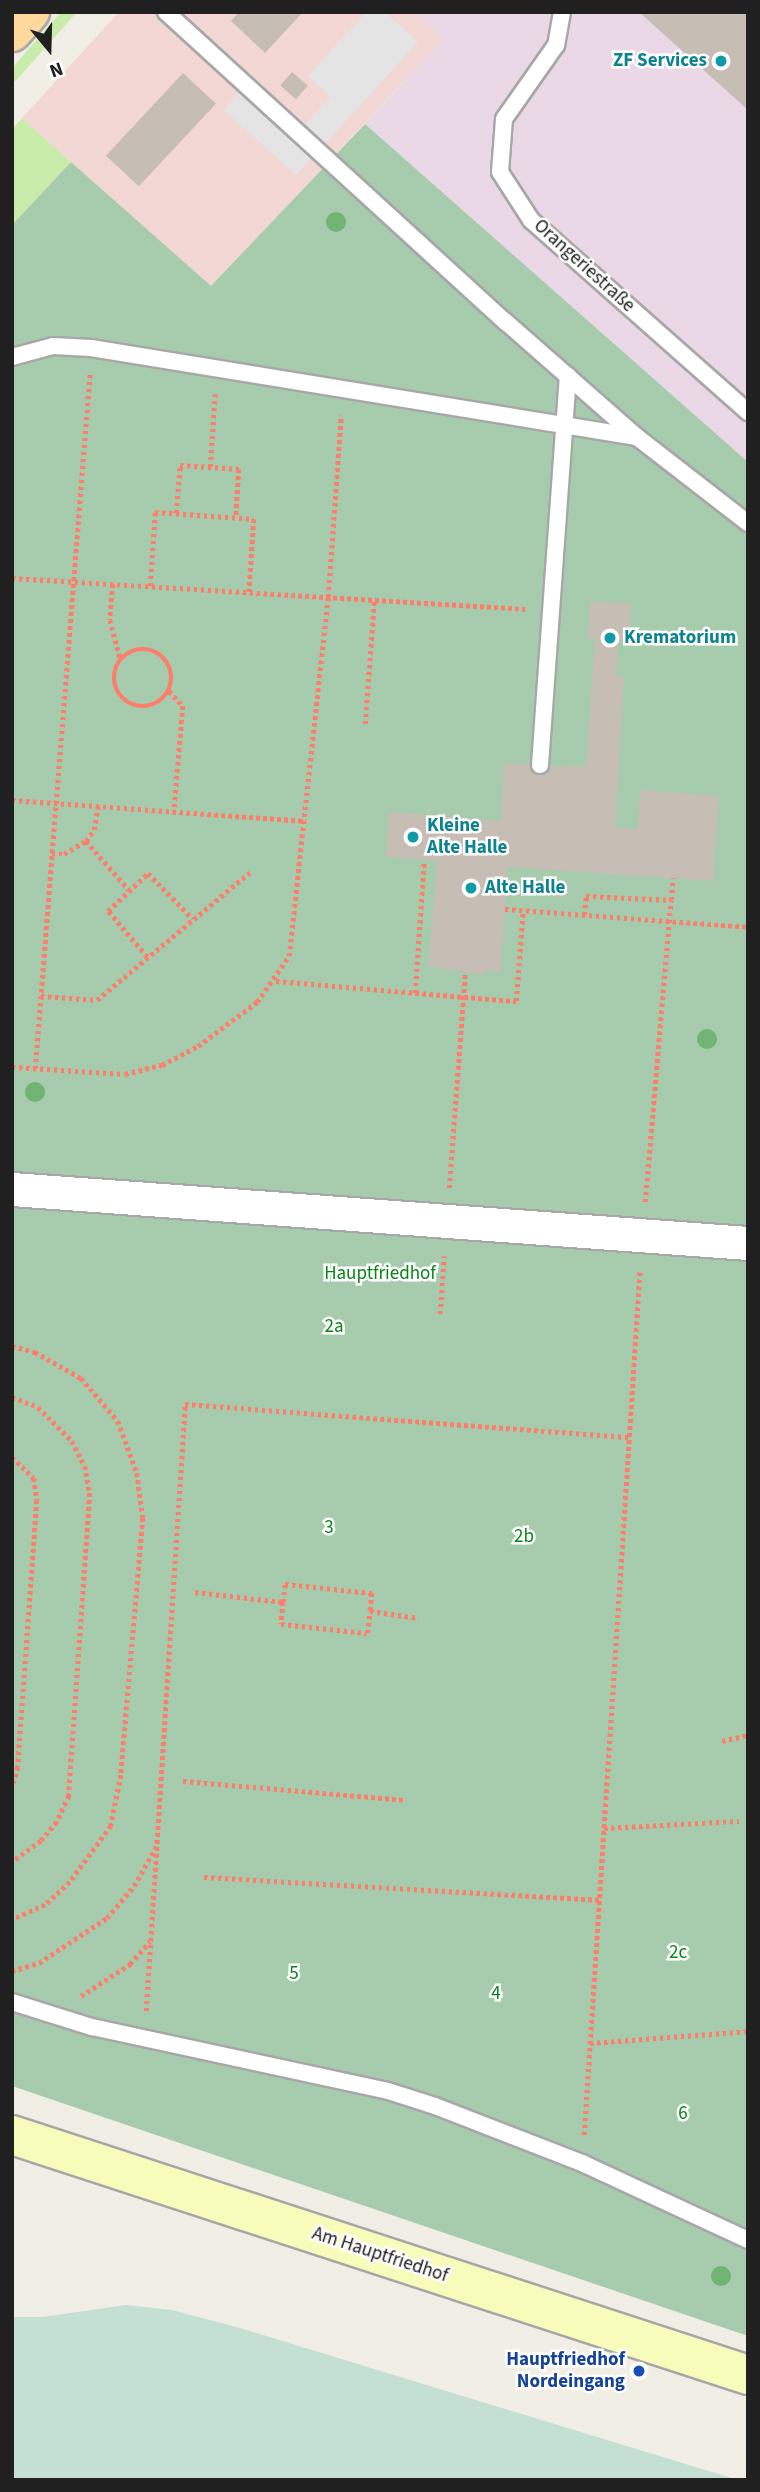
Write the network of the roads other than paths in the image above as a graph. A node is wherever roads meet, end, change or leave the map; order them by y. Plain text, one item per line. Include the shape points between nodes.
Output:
1 (166, 12) edge
2 (562, 12) edge
3 (12, 357) edge
4 (568, 376) junction
5 (748, 412) edge
6 (567, 427) junction
7 (637, 437) junction
8 (748, 523) edge
9 (540, 765) dead end
10 (12, 1189) edge
11 (748, 1235) edge
12 (747, 1243) edge
13 (12, 2003) edge
14 (12, 2135) edge
15 (748, 2240) edge
16 (748, 2375) edge

1 - 4 lane
2 - 5 lane, Orangeriestraße via 556,45 505,119 500,172 531,220
3 - 6 lane via 53,346 91,348
4 - 6 lane
4 - 7 lane
6 - 7 lane
6 - 9 lane
7 - 8 lane
10 - 12 street
11 - 12 lane
13 - 15 lane via 144,2039 388,2091 485,2123 582,2163
14 - 16 main road, Am Hauptfriedhof

